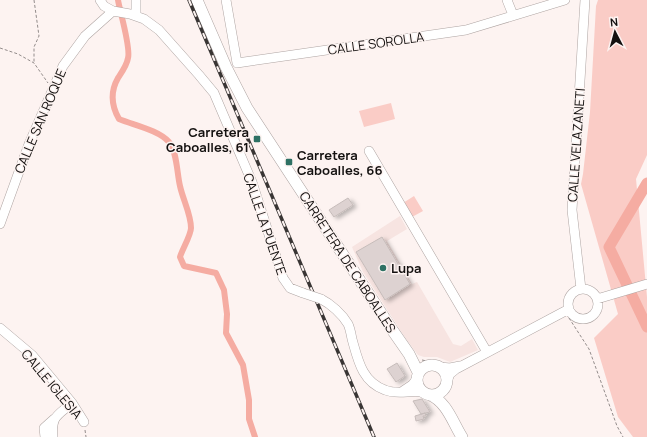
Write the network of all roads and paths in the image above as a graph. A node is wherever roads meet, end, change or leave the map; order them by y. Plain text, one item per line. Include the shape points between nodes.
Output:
1 (34, 0) edge
2 (100, 0) edge
3 (136, 0) edge
4 (197, 0) edge
5 (202, 0) edge
6 (226, 0) edge
7 (507, 0) edge
8 (565, 0) edge
9 (585, 0) edge
10 (118, 12) junction
11 (513, 15) junction
12 (136, 16) junction
13 (216, 44) junction
14 (0, 48) edge
15 (34, 62) junction
16 (52, 90) junction
17 (369, 151) dead end
18 (0, 224) edge
19 (647, 284) edge
20 (581, 289) junction
21 (597, 299) junction
22 (569, 313) junction
23 (0, 332) edge
24 (487, 352) junction
25 (431, 380) junction
26 (72, 403) junction
27 (54, 419) junction
28 (84, 422) dead end
29 (45, 437) edge
30 (53, 437) edge
31 (462, 437) edge
32 (623, 437) edge

1 - 15 path via 39,36 34,47
2 - 10 street via 104,6
3 - 12 street
4 - 13 main road, CARRETERA DE CABOALLES
5 - 13 street
6 - 11 street, CALLE SOROLLA via 237,63 466,30
7 - 11 street
8 - 11 street, CALLE SOROLLA
9 - 20 street, CALLE VELAZANETI via 572,210
10 - 12 street, CALLE LA PUENTE
10 - 16 street, CALLE SAN ROQUE via 85,36 63,66
12 - 25 street, CALLE LA PUENTE, bridge via 144,18 159,30 214,93 252,182 284,278 290,288 321,299 342,316 348,325 366,377 374,385 387,391 399,392
13 - 25 main road, CARRETERA DE CABOALLES via 247,108 377,308
14 - 15 path
15 - 16 path
16 - 18 street, CALLE SAN ROQUE
17 - 24 street
19 - 21 street
20 - 21 street via 590,291
20 - 22 street via 570,296
21 - 22 street via 595,312 588,317 579,318
22 - 24 street
22 - 32 path via 589,349
23 - 26 street, CALLE IGLESIA via 32,355
24 - 25 street
25 - 31 main road, CARRETERA DE CABOALLES
26 - 27 street
26 - 28 street, CALLE IGLESIA
27 - 29 street via 44,428
27 - 30 street

